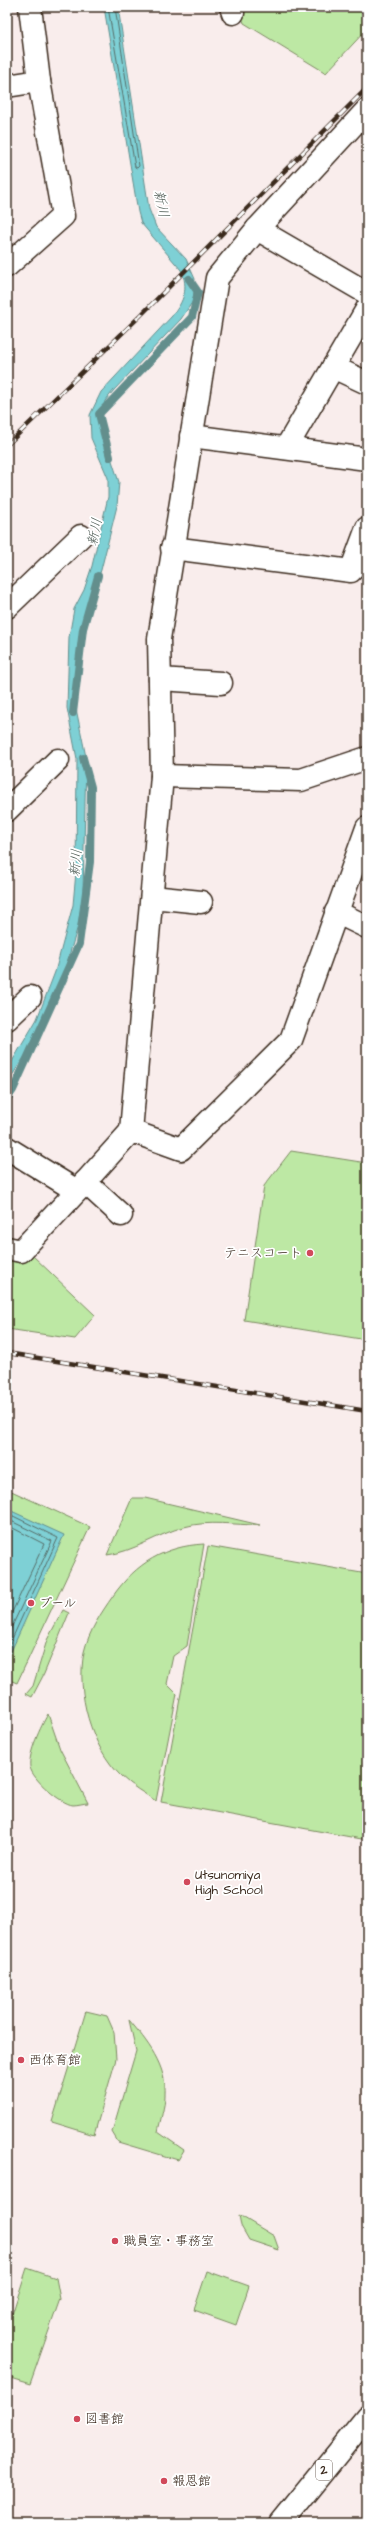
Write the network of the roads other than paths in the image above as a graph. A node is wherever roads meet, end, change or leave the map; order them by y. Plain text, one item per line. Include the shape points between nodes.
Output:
1 (30, 7) edge
2 (39, 81) junction
3 (7, 86) edge
4 (367, 110) edge
5 (257, 229) junction
6 (7, 266) edge
7 (367, 293) edge
8 (367, 309) edge
9 (333, 367) junction
10 (367, 383) edge
11 (191, 436) junction
12 (286, 448) junction
13 (367, 459) edge
14 (367, 528) edge
15 (81, 536) dead end
16 (172, 548) junction
17 (7, 607) edge
18 (160, 679) junction
19 (221, 683) dead end
20 (367, 758) edge
21 (58, 760) dead end
22 (162, 776) junction
23 (7, 810) edge
24 (367, 828) edge
25 (152, 897) junction
26 (201, 902) dead end
27 (336, 912) junction
28 (367, 927) edge
29 (30, 997) dead end
30 (7, 1019) edge
31 (131, 1131) junction
32 (7, 1148) edge
33 (81, 1187) junction
34 (121, 1215) dead end
35 (7, 1248) edge
36 (367, 2417) edge
37 (281, 2523) edge

1 - 2 street
2 - 3 street
2 - 6 street via 63,216
4 - 5 street
5 - 7 street
5 - 11 street via 217,278
8 - 9 street
9 - 10 street
9 - 12 street
11 - 12 street
11 - 16 street
12 - 13 street
14 - 16 street via 351,571
15 - 17 street
16 - 18 street via 159,639
18 - 19 street
18 - 22 street
20 - 22 street via 301,780
21 - 23 street
22 - 25 street
24 - 27 street
25 - 26 street
25 - 31 street
27 - 28 street
27 - 31 street via 291,1040 181,1149
29 - 30 street
31 - 33 street
32 - 33 street
33 - 34 street
33 - 35 street via 20,1250
36 - 37 street, 2

